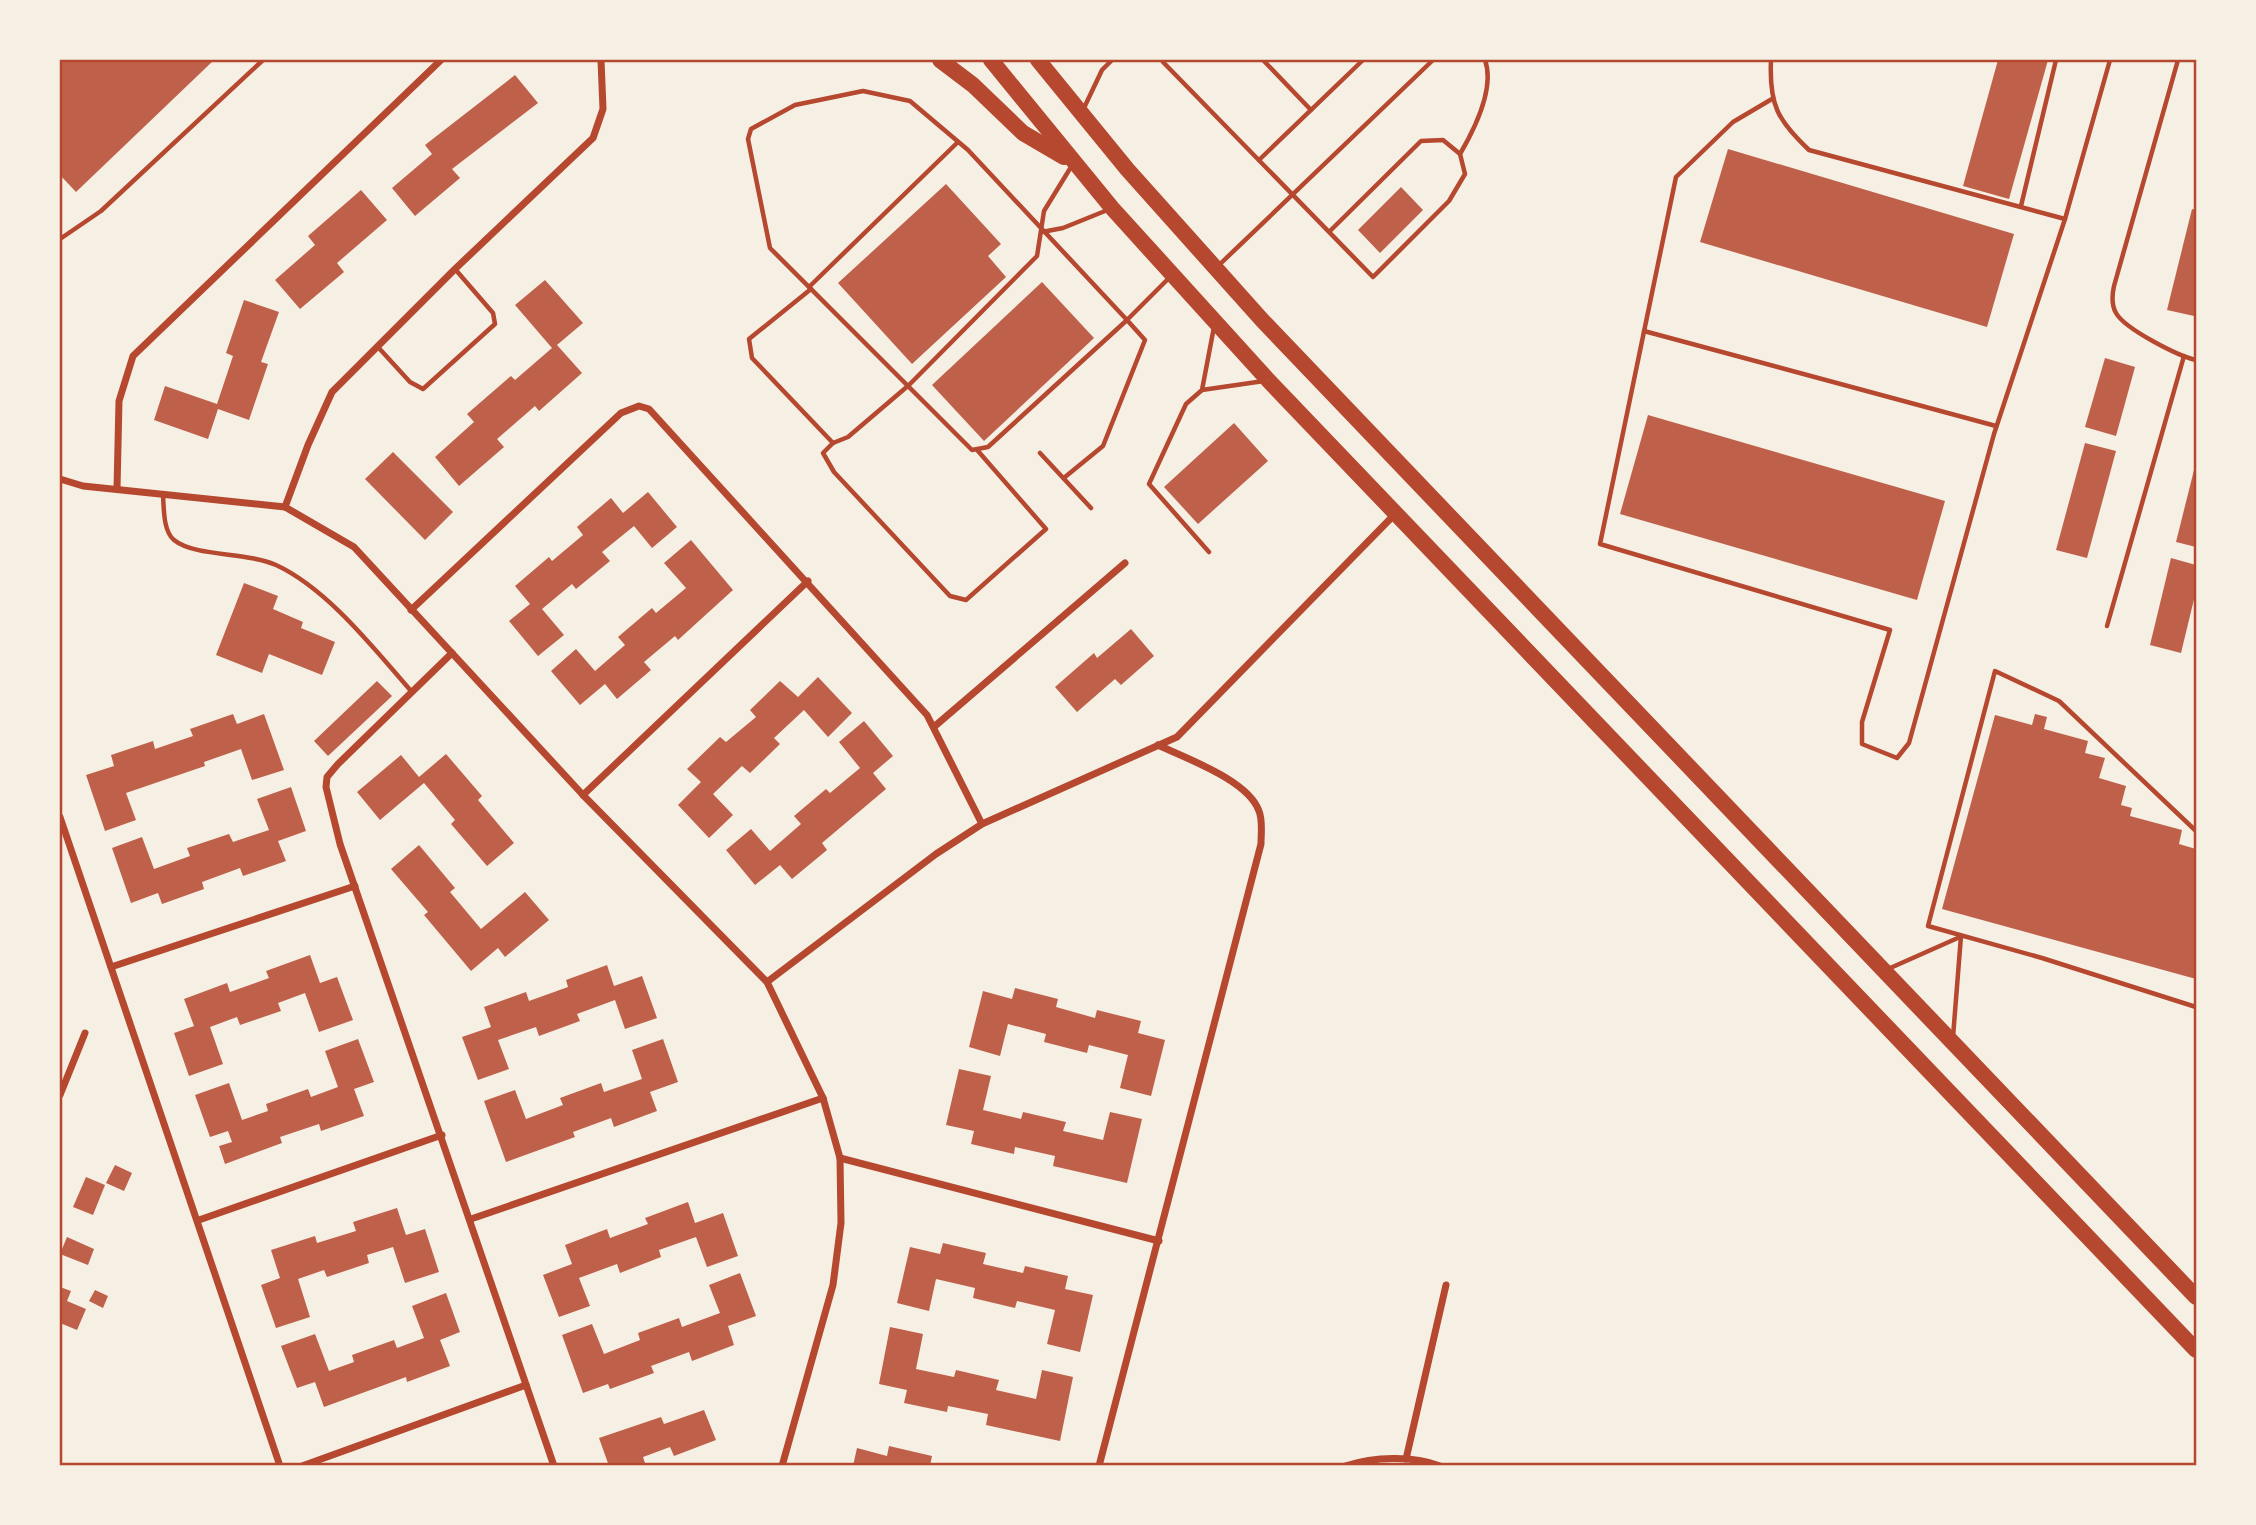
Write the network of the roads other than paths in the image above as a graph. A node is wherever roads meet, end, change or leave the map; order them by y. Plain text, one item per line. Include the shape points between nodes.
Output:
1 (263, 60) edge
2 (441, 60) edge
3 (601, 60) edge
4 (940, 60) edge
5 (991, 60) edge
6 (1112, 60) edge
7 (1163, 60) edge
8 (1263, 60) edge
9 (1363, 60) edge
10 (1432, 60) edge
11 (1485, 60) edge
12 (1771, 60) edge
13 (2056, 60) edge
14 (2110, 60) edge
15 (2178, 60) edge
16 (1041, 62) edge
17 (1772, 99) junction
18 (1311, 110) junction
19 (1081, 114) junction
20 (958, 142) junction
21 (1460, 154) junction
22 (1259, 160) junction
23 (1073, 163) junction
24 (1294, 195) junction
25 (2021, 206) junction
26 (1112, 208) junction
27 (2066, 219) junction
28 (1330, 231) junction
29 (1041, 232) junction
30 (60, 239) edge
31 (455, 269) junction
32 (1215, 269) junction
33 (1172, 275) junction
34 (810, 288) junction
35 (1127, 320) junction
36 (1215, 323) junction
37 (1644, 331) junction
38 (377, 345) junction
39 (2184, 356) junction
40 (2196, 360) edge
41 (1268, 380) junction
42 (909, 385) junction
43 (1202, 390) junction
44 (1996, 426) junction
45 (833, 443) junction
46 (977, 451) junction
47 (1040, 453) dead end
48 (1065, 477) junction
49 (60, 479) edge
50 (117, 489) junction
51 (163, 494) junction
52 (285, 507) junction
53 (1091, 508) dead end
54 (1396, 514) junction
55 (1209, 552) dead end
56 (1125, 563) dead end
57 (808, 581) junction
58 (411, 610) junction
59 (2106, 626) dead end
60 (452, 653) junction
61 (412, 692) junction
62 (935, 726) junction
63 (1158, 745) junction
64 (583, 795) junction
65 (60, 817) edge
66 (982, 824) junction
67 (2196, 831) edge
68 (355, 887) junction
69 (1961, 936) junction
70 (111, 967) junction
71 (1884, 970) junction
72 (767, 982) junction
73 (2196, 1007) edge
74 (85, 1033) dead end
75 (1952, 1041) junction
76 (60, 1095) edge
77 (823, 1098) junction
78 (442, 1135) junction
79 (840, 1158) junction
80 (471, 1219) junction
81 (199, 1220) junction
82 (1159, 1241) junction
83 (1446, 1285) dead end
84 (2196, 1297) edge
85 (2196, 1350) edge
86 (526, 1385) junction
87 (1406, 1459) junction
88 (280, 1465) edge
89 (302, 1465) edge
90 (554, 1465) edge
91 (782, 1465) edge
92 (1099, 1465) edge
93 (1345, 1465) edge
94 (1440, 1465) edge

1 - 30 lane via 102,211
2 - 50 street via 133,356 119,401
3 - 31 street via 603,109 593,138
4 - 23 highway via 1023,134
5 - 23 highway
6 - 19 lane via 1102,70
7 - 22 lane
8 - 18 lane
9 - 18 lane
10 - 24 lane
11 - 21 lane via 1489,72 1474,131
12 - 17 lane
13 - 25 lane
14 - 27 lane
15 - 39 lane via 2112,301 2126,324
16 - 19 highway
17 - 25 lane via 1782,124 1809,150
17 - 37 lane via 1733,122 1676,177
18 - 22 lane
19 - 32 highway
20 - 29 lane
20 - 34 lane
20 - 34 lane via 911,102 863,91 795,105 751,129 748,139 769,248
21 - 28 lane via 1443,140 1421,141
21 - 28 lane via 1465,174 1449,201 1373,277
22 - 24 lane
23 - 26 highway
23 - 29 lane via 1044,211
24 - 28 lane
24 - 32 lane
25 - 27 lane
26 - 29 lane
26 - 33 highway
27 - 44 lane
29 - 35 lane
29 - 42 lane via 1037,256
31 - 38 street
31 - 38 lane via 494,313 495,324 479,341 423,389 410,382
32 - 71 highway
33 - 35 lane
33 - 36 highway
34 - 42 lane
34 - 45 lane via 749,339 752,358
35 - 46 lane via 1000,438
35 - 48 lane via 1145,340 1103,446
36 - 41 highway
36 - 43 lane
37 - 44 lane
37 - 44 lane via 1600,544 1890,630 1862,722 1862,744 1897,758 1909,743
38 - 52 street via 332,392
39 - 40 lane
39 - 59 lane
41 - 43 lane
41 - 54 highway
42 - 45 lane via 848,437
42 - 46 lane
43 - 55 lane via 1186,404 1149,484
45 - 46 lane via 823,453 834,472 950,596 967,600 1046,529
47 - 48 lane
48 - 53 lane
49 - 50 street
50 - 51 street
51 - 52 street
51 - 61 lane via 172,538 190,550 238,554 277,566 311,588 360,633
52 - 58 street via 354,547
54 - 63 street via 1177,737
54 - 85 highway
56 - 62 street
57 - 58 street via 664,424 639,406 612,421
57 - 62 street
57 - 64 street
58 - 60 street
60 - 61 street
60 - 64 street
61 - 68 street via 327,777 340,844
62 - 66 street
63 - 66 street
63 - 82 street via 1236,785 1255,802 1261,818 1258,860
64 - 72 street
65 - 70 street
66 - 72 street
67 - 69 lane via 2059,701 1995,671 1928,926
68 - 70 street
68 - 78 street
69 - 71 lane
69 - 73 lane
69 - 75 lane
70 - 81 street
71 - 75 highway
72 - 77 street
74 - 76 street
75 - 84 highway
77 - 79 street
77 - 80 street
78 - 80 street
78 - 81 street
79 - 82 street
79 - 91 street via 841,1223 833,1285
80 - 86 street
81 - 88 street
82 - 92 street
83 - 87 street
86 - 89 street
86 - 90 street
87 - 93 street
87 - 94 street

